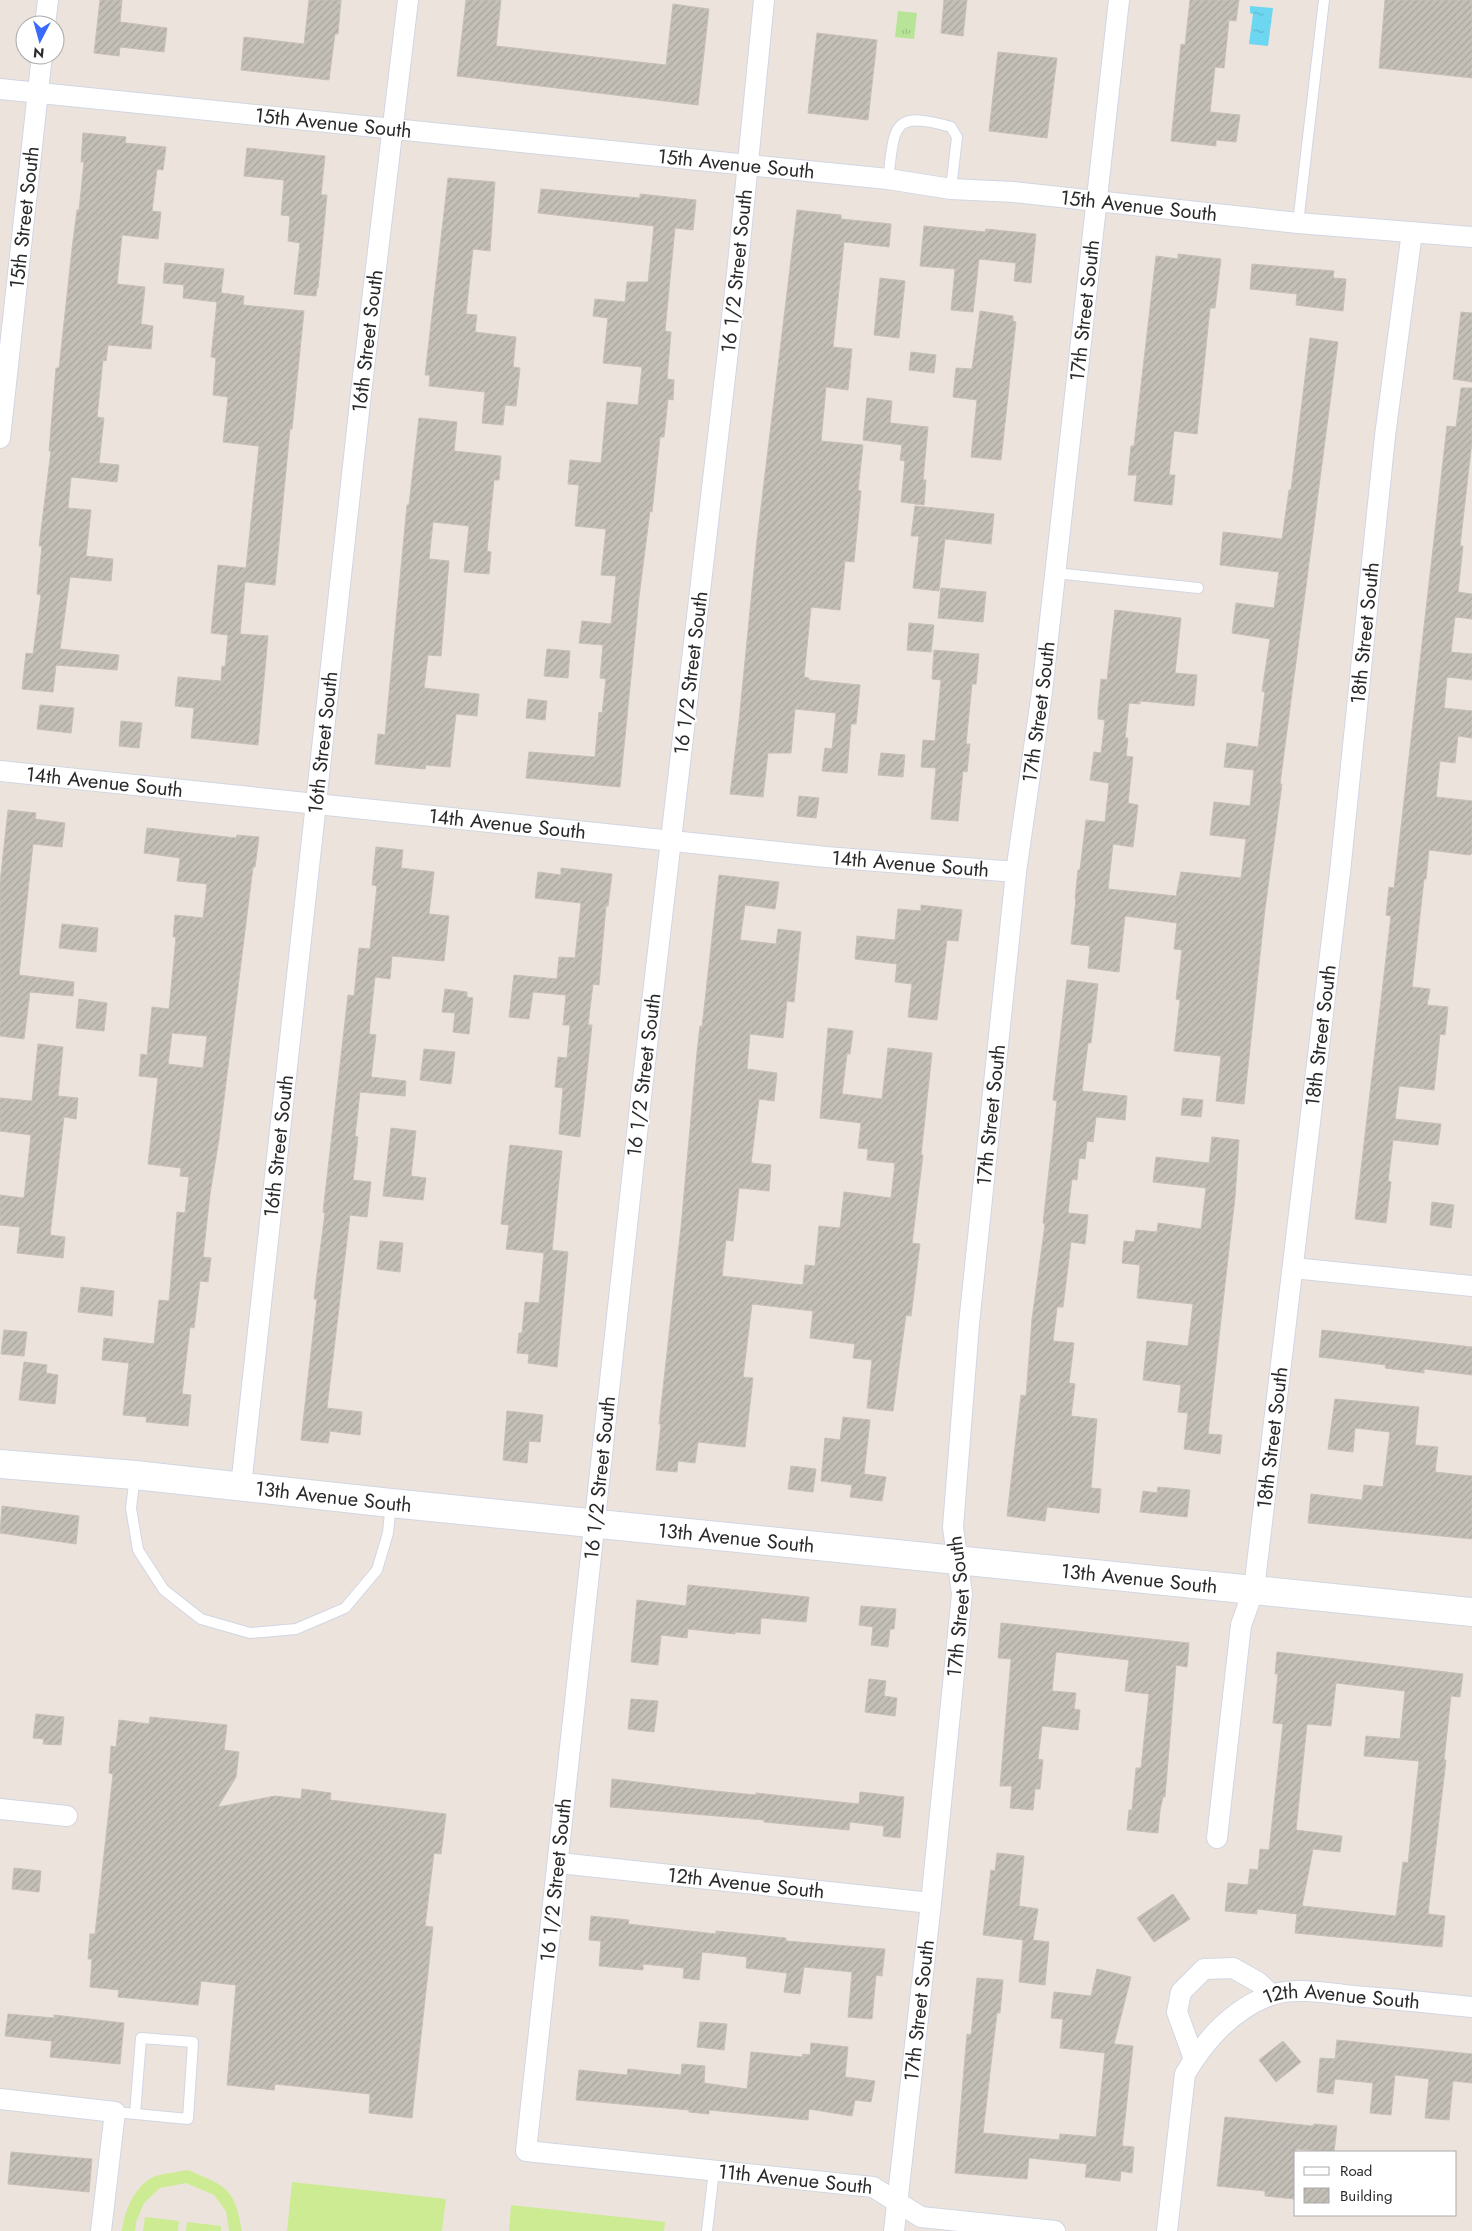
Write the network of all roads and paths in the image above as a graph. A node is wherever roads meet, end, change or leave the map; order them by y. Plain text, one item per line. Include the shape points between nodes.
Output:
1 (48, 0) edge
2 (408, 0) edge
3 (764, 0) edge
4 (1119, 0) edge
5 (1324, 0) edge
6 (46, 15) edge
7 (41, 65) edge
8 (0, 90) edge
9 (38, 93) junction
10 (392, 128) junction
11 (748, 165) junction
12 (888, 179) junction
13 (951, 189) junction
14 (1097, 201) junction
15 (1298, 223) junction
16 (1412, 232) junction
17 (1472, 237) edge
18 (0, 438) edge
19 (1056, 573) junction
20 (1198, 588) dead end
21 (0, 771) edge
22 (315, 803) junction
23 (672, 840) junction
24 (1016, 872) junction
25 (1293, 1268) junction
26 (1472, 1286) edge
27 (0, 1464) edge
28 (135, 1475) junction
29 (241, 1486) junction
30 (391, 1503) junction
31 (596, 1522) junction
32 (957, 1559) junction
33 (1254, 1589) junction
34 (1472, 1612) edge
35 (0, 1809) edge
36 (67, 1816) dead end
37 (1216, 1838) dead end
38 (558, 1863) junction
39 (931, 1903) junction
40 (1272, 1995) junction
41 (1472, 2007) edge
42 (1194, 2058) junction
43 (0, 2099) edge
44 (115, 2112) junction
45 (135, 2114) junction
46 (526, 2151) joint
47 (714, 2170) junction
48 (898, 2201) junction
49 (101, 2231) edge
50 (707, 2231) edge
51 (894, 2231) edge
52 (1055, 2231) edge
53 (1167, 2231) edge

1 - 6 street
2 - 10 street, 16th Street South
3 - 11 street, 16 1/2 Street South
4 - 14 street, 17th Street South
5 - 15 lane
7 - 9 street, 15th Street South
8 - 9 street, 15th Avenue South
9 - 10 street, 15th Avenue South
9 - 18 street, 15th Street South
10 - 11 street, 15th Avenue South
10 - 22 street, 16th Street South
11 - 12 street, 15th Avenue South
11 - 23 street, 16 1/2 Street South
12 - 13 street, 15th Avenue South
12 - 13 lane via 894,131 911,120 950,127 957,137
13 - 14 street, 15th Avenue South
14 - 15 street, 15th Avenue South
14 - 19 street, 17th Street South
15 - 16 street, 15th Avenue South
16 - 17 street, 15th Avenue South
16 - 25 street, 18th Street South via 1385,436 1340,872
19 - 20 lane
19 - 24 street, 17th Street South
21 - 22 street, 14th Avenue South
22 - 23 street, 14th Avenue South
22 - 29 street, 16th Street South
23 - 24 street, 14th Avenue South via 826,857
23 - 31 street, 16 1/2 Street South
24 - 32 street, 17th Street South via 969,1324 953,1527
25 - 26 street
25 - 33 street, 18th Street South
27 - 28 main road, 13th Avenue South
28 - 29 main road, 13th Avenue South
28 - 30 lane via 132,1508 138,1550 164,1590 201,1619 250,1633 296,1629 345,1608 377,1570 388,1533
29 - 30 main road, 13th Avenue South
30 - 31 main road, 13th Avenue South
31 - 32 main road, 13th Avenue South
31 - 38 street, 16 1/2 Street South
32 - 33 main road, 13th Avenue South
32 - 39 street, 17th Street South via 962,1594
33 - 34 main road, 13th Avenue South
33 - 37 street, 18th Street South via 1241,1625
35 - 36 street
38 - 39 street, 12th Avenue South
38 - 46 street, 16 1/2 Street South
39 - 48 street, 17th Street South
40 - 41 street, 12th Avenue South via 1305,1991
40 - 42 street, 12th Avenue South via 1240,2010
40 - 42 street via 1234,1968 1204,1969 1181,1992 1177,2012
42 - 53 street via 1186,2074
43 - 44 street
44 - 45 lane
44 - 49 street
45 - 45 lane via 188,2119 193,2042 141,2038
46 - 47 street, 11th Avenue South
47 - 48 street, 11th Avenue South via 873,2187
47 - 50 lane
48 - 51 street, 17th Street South
48 - 52 street, 11th Avenue South via 921,2217

